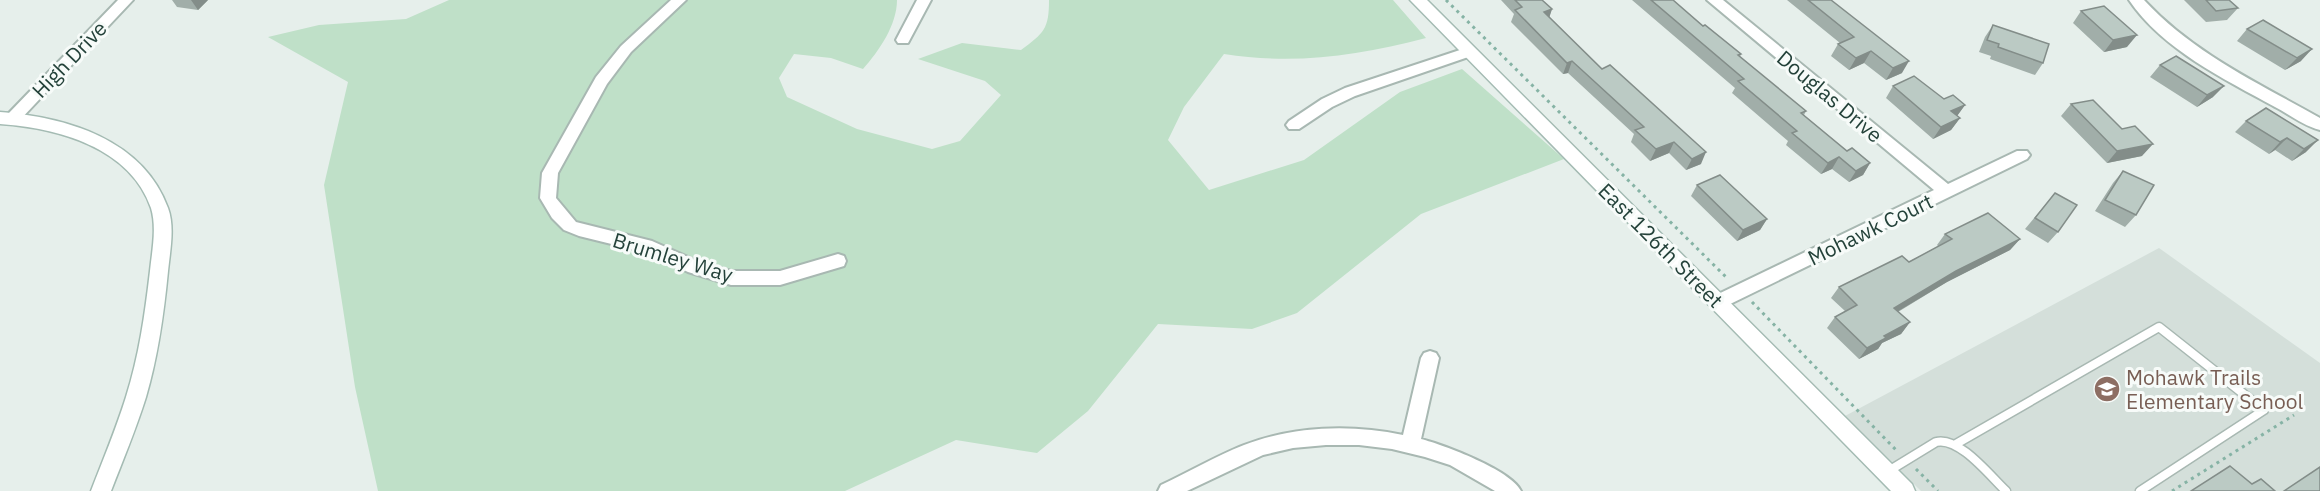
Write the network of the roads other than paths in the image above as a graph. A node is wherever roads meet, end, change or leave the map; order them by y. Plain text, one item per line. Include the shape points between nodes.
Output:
1 (126, 0) edge
2 (679, 0) edge
3 (924, 0) edge
4 (1418, 0) edge
5 (1714, 0) edge
6 (2136, 0) edge
7 (903, 40) dead end
8 (1469, 52) junction
9 (7, 118) edge
10 (1294, 125) dead end
11 (2320, 125) edge
12 (2022, 155) dead end
13 (1947, 192) junction
14 (838, 261) dead end
15 (1718, 302) junction
16 (1430, 358) dead end
17 (1956, 444) junction
18 (1410, 446) junction
19 (1887, 472) junction
20 (101, 491) edge
21 (1168, 491) edge
22 (1511, 491) edge
23 (1905, 491) edge
24 (2006, 491) edge
25 (2140, 491) edge

1 - 9 street, High Drive
2 - 14 street, Brumley Way via 626,49 601,81 550,173 548,198 570,226 652,247 694,267 731,278 780,278
3 - 7 street
4 - 8 street, East 126th Street
5 - 13 street, Douglas Drive
6 - 11 street via 2196,53
8 - 10 street via 1350,92
8 - 15 street, East 126th Street
9 - 20 street via 59,125 94,139 119,154 145,180 160,208 163,238 155,312 136,396
12 - 13 street, Mohawk Court
13 - 15 street, Mohawk Court
15 - 19 street, East 126th Street
16 - 18 street
17 - 19 lane via 1936,442
17 - 24 lane
17 - 25 lane via 2159,327 2264,410
18 - 21 street via 1326,434 1296,438 1260,447
18 - 22 street via 1464,463
19 - 23 street, East 126th Street

